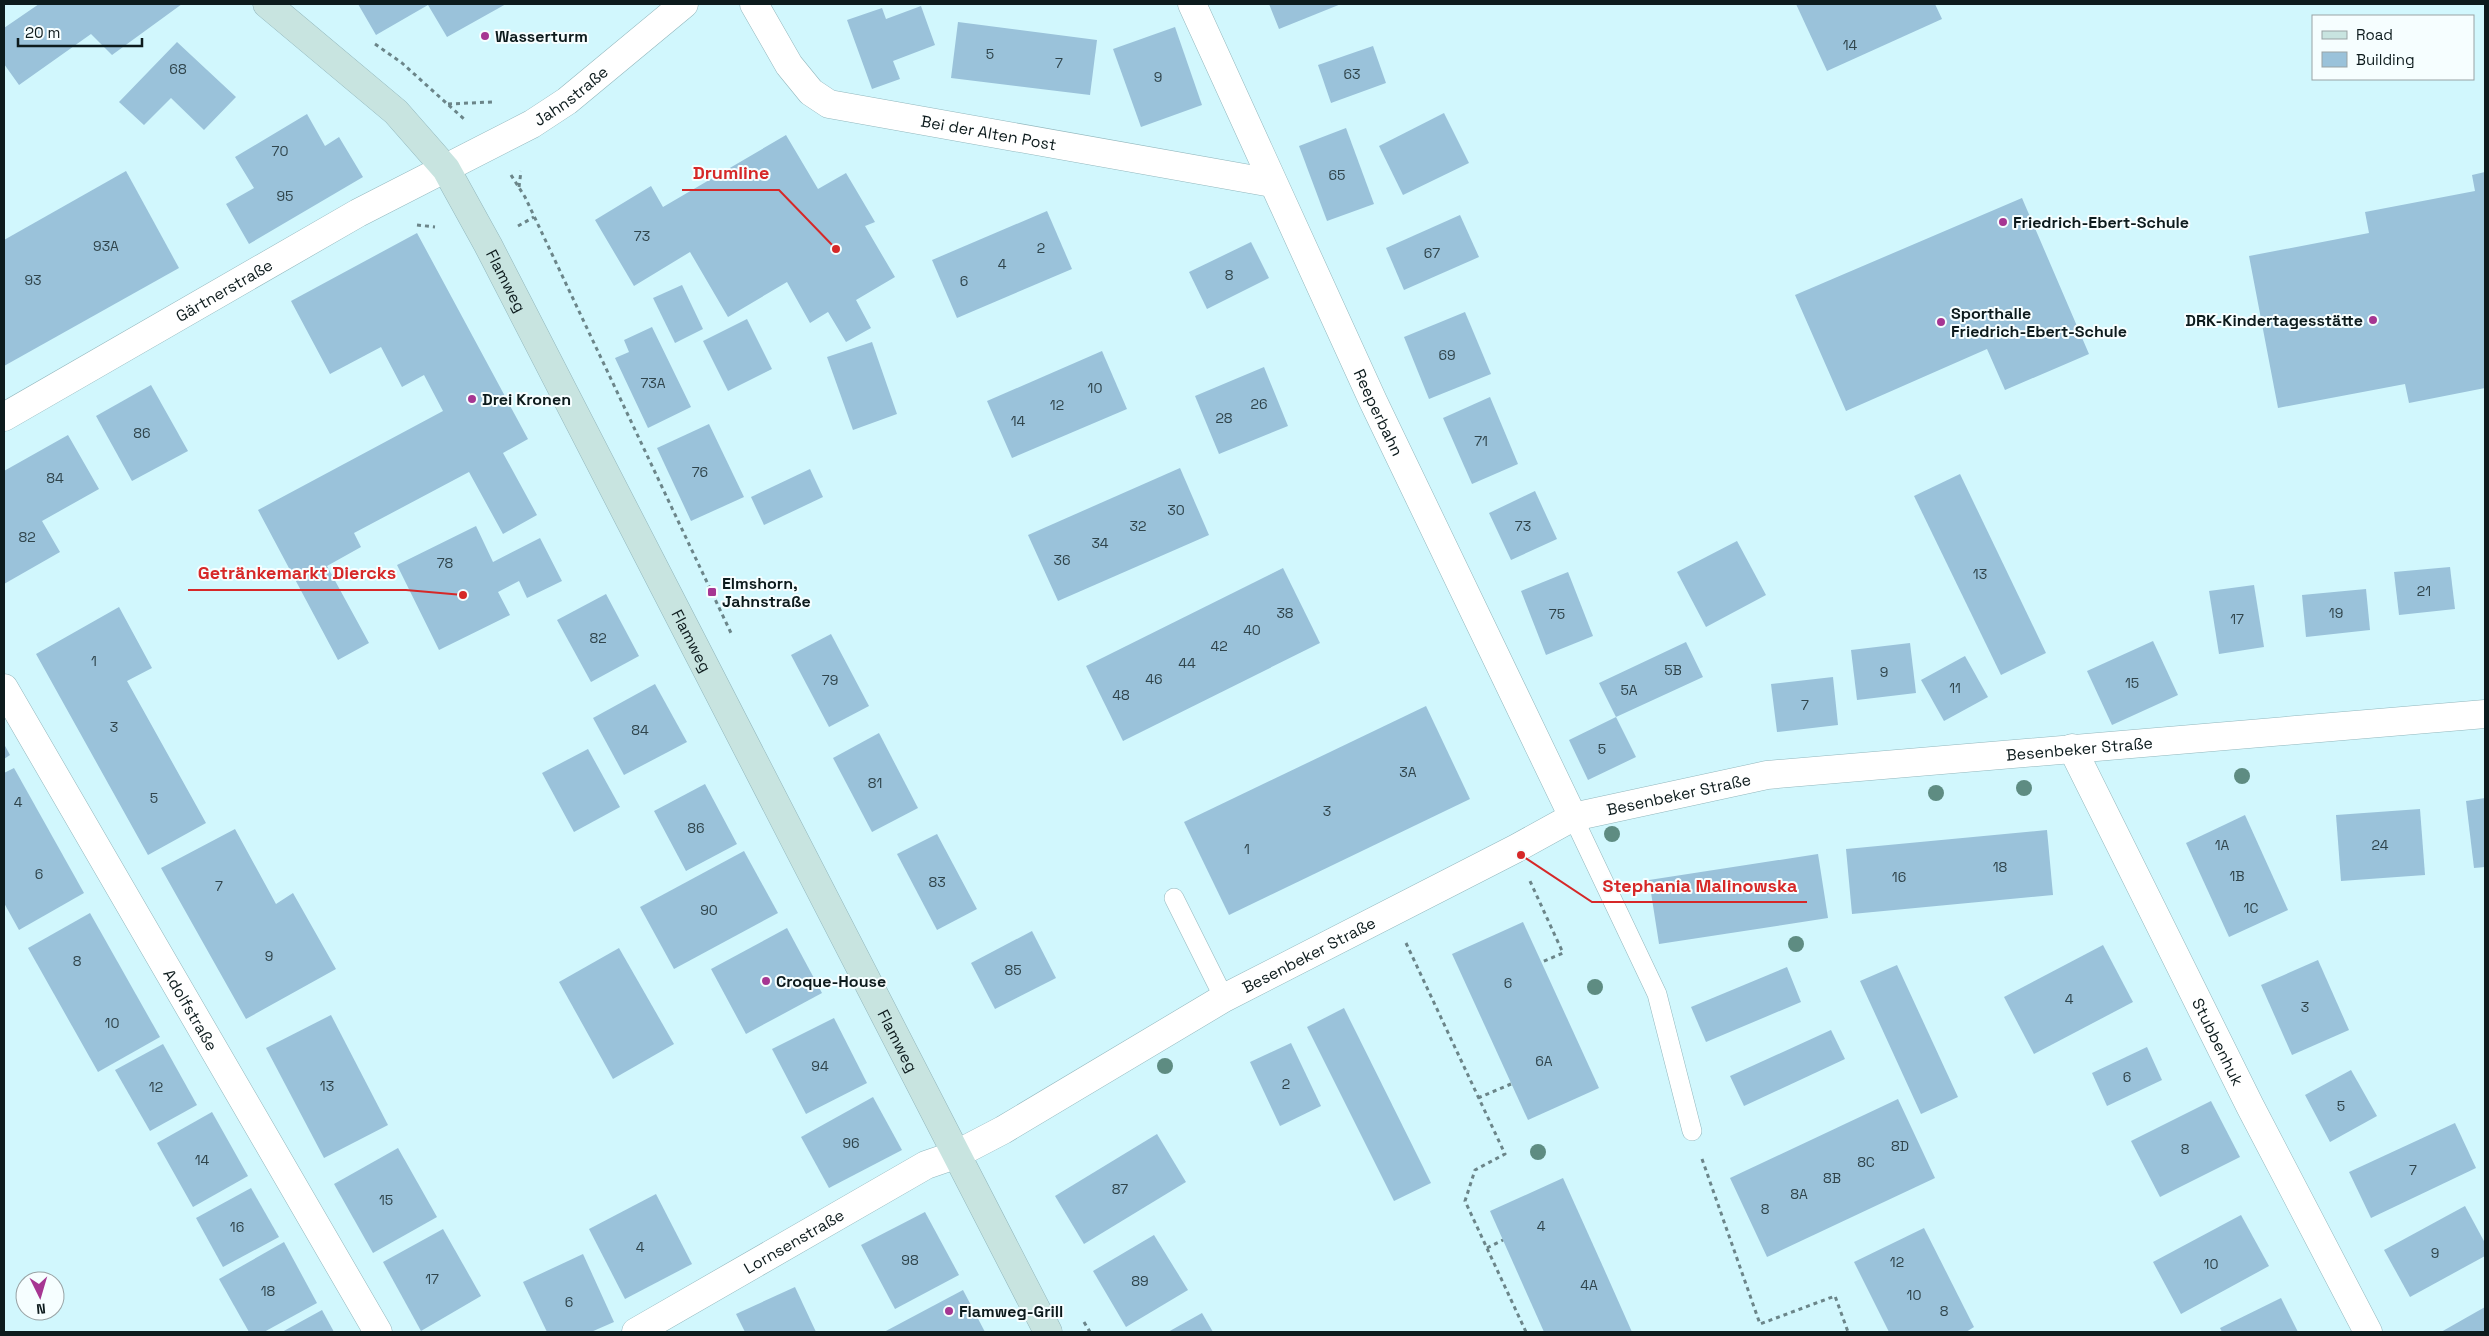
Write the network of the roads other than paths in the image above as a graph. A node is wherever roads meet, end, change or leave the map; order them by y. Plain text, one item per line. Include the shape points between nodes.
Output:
1 (267, 4) edge
2 (684, 4) edge
3 (754, 4) edge
4 (1192, 4) edge
5 (446, 169) junction
6 (1272, 182) junction
7 (4, 417) edge
8 (4, 688) edge
9 (2485, 714) edge
10 (2072, 748) junction
11 (1573, 817) junction
12 (1174, 898) dead end
13 (1224, 998) junction
14 (1692, 1131) road end
15 (955, 1155) junction
16 (378, 1332) edge
17 (636, 1332) edge
18 (1048, 1332) edge
19 (2368, 1332) edge

1 - 5 main road, Flamweg via 396,112
2 - 5 street, Jahnstraße via 567,101 532,124
3 - 6 street, Bei der Alten Post via 789,65 811,92 829,104
4 - 6 street, Reeperbahn
5 - 7 street, Gärtnerstraße via 358,213
5 - 15 main road, Flamweg
6 - 11 street, Reeperbahn via 1373,401
8 - 16 street, Adolfstraße
9 - 10 street, Besenbeker Straße
10 - 11 street, Besenbeker Straße via 1767,775
10 - 19 street, Stubbenhuk via 2250,1106
11 - 13 street, Besenbeker Straße
11 - 14 lane via 1657,994
12 - 13 lane
13 - 15 street, Besenbeker Straße via 1003,1130
15 - 17 street, Lornsenstraße via 926,1166
15 - 18 main road, Flamweg

